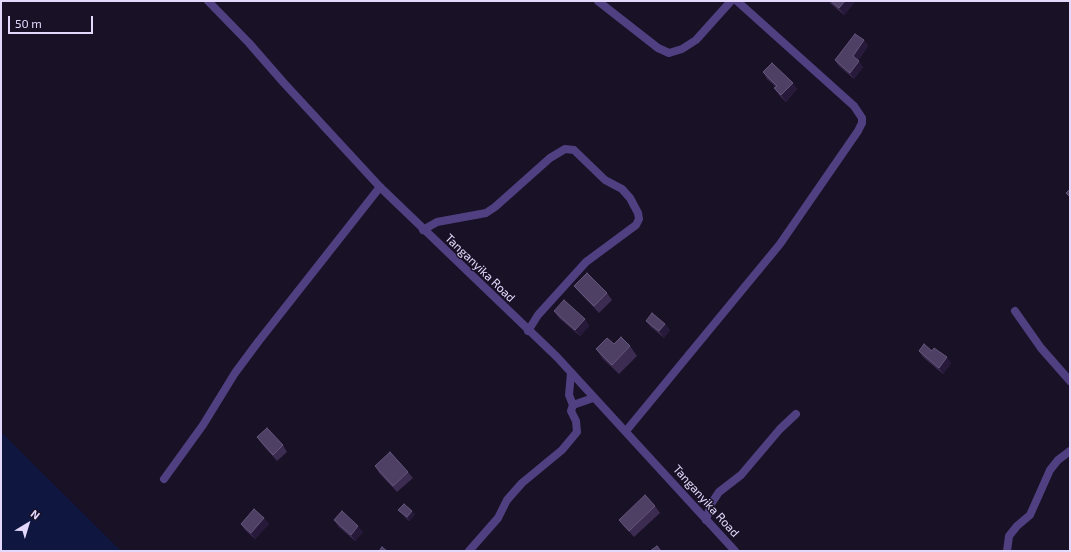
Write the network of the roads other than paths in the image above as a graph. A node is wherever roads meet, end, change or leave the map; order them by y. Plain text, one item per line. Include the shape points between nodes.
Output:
1 (208, 1) edge
2 (598, 1) edge
3 (731, 1) edge
4 (736, 1) edge
5 (380, 187) junction
6 (423, 230) junction
7 (1015, 311) dead end
8 (528, 331) junction
9 (571, 373) junction
10 (1070, 381) edge
11 (593, 398) junction
12 (573, 405) junction
13 (796, 414) dead end
14 (626, 431) junction
15 (1070, 451) edge
16 (164, 479) dead end
17 (706, 520) junction
18 (469, 551) edge
19 (735, 551) edge
20 (1007, 551) edge

1 - 5 street, Tanganyika Road
2 - 3 street via 658,48 669,53 682,49 696,40
4 - 14 street via 854,106 862,118 862,123 780,244
5 - 6 street, Tanganyika Road
5 - 16 street via 258,342
6 - 8 street, Tanganyika Road
6 - 8 street via 437,222 486,213 550,158 565,149 574,150 605,180 622,189 638,213 636,225 586,262 538,315
7 - 10 street via 1041,348
8 - 9 street, Tanganyika Road
9 - 11 street, Tanganyika Road
9 - 12 street via 570,395
11 - 12 street
11 - 14 street, Tanganyika Road
12 - 18 street via 571,411 576,421 577,432 562,450 522,483 507,500 498,518
13 - 17 street via 741,475 719,492 711,504
14 - 17 street, Tanganyika Road
15 - 20 street via 1050,470 1030,515 1009,536
17 - 19 street, Tanganyika Road

